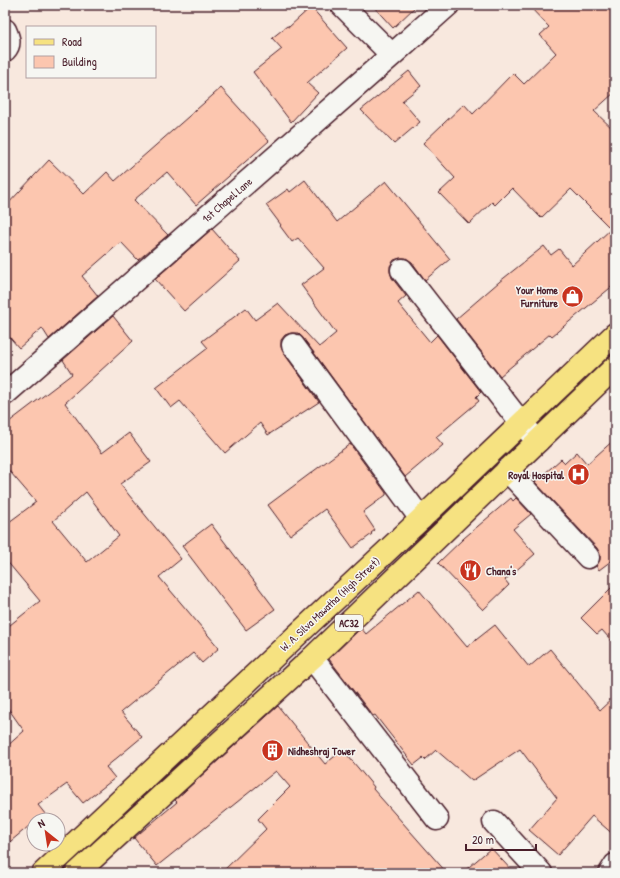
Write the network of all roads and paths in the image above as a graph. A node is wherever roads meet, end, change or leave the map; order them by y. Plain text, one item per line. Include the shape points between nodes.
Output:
1 (342, 5) edge
2 (448, 5) edge
3 (5, 30) edge
4 (5, 50) edge
5 (392, 55) junction
6 (402, 270) dead end
7 (615, 334) edge
8 (292, 345) dead end
9 (615, 367) edge
10 (5, 394) edge
11 (520, 424) junction
12 (538, 441) junction
13 (507, 470) junction
14 (421, 518) junction
15 (588, 557) dead end
16 (312, 658) junction
17 (437, 819) dead end
18 (494, 822) dead end
19 (615, 865) edge
20 (43, 873) edge
21 (77, 873) edge
22 (541, 873) edge
23 (610, 873) edge

1 - 5 street
2 - 5 street, 1st Chapel Lane
3 - 4 street via 9,38
5 - 10 street, 1st Chapel Lane
6 - 11 street
7 - 11 main road, W. A. Silva Mawatha (High Street) / AC32
8 - 14 street
9 - 12 main road, AC32
11 - 12 street
11 - 14 main road, W. A. Silva Mawatha (High Street) / AC32
12 - 13 main road, AC32
13 - 15 street
13 - 16 main road, AC32
14 - 20 main road, W. A. Silva Mawatha (High Street) / AC32
16 - 17 street
16 - 21 main road, AC32
18 - 22 street
19 - 23 street

